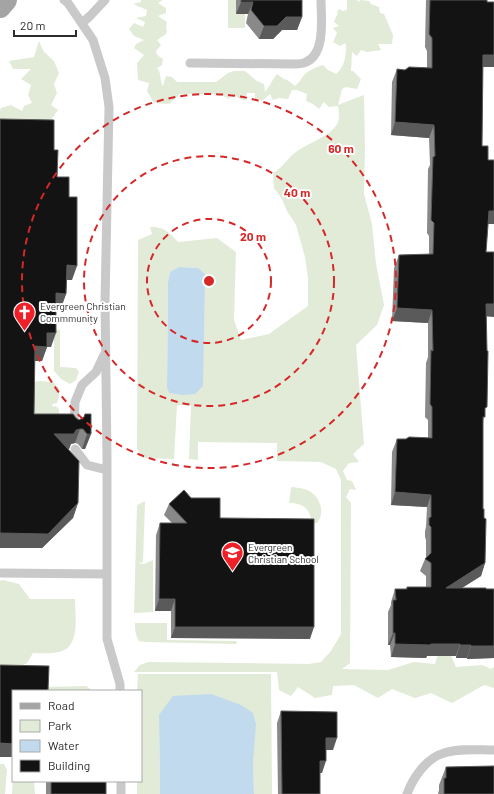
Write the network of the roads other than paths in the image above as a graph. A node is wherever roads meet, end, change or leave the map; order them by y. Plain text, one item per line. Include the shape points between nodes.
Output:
1 (6, 0) edge
2 (64, 0) edge
3 (105, 0) edge
4 (321, 0) edge
5 (0, 8) edge
6 (82, 23) junction
7 (190, 63) dead end
8 (106, 352) junction
9 (74, 428) edge
10 (75, 449) edge
11 (107, 470) junction
12 (0, 573) edge
13 (107, 574) junction
14 (120, 690) edge
15 (494, 750) edge
16 (121, 782) edge
17 (121, 794) edge
18 (407, 794) edge

1 - 5 main road
2 - 6 lane
3 - 6 lane
4 - 7 lane via 319,47 317,54 307,62
6 - 8 lane via 93,40 105,78 109,107
8 - 9 lane via 96,372 82,385 75,402
8 - 11 lane
10 - 11 lane via 87,465
11 - 13 lane
12 - 13 lane
13 - 14 lane via 107,640
15 - 18 lane via 443,753 426,764 414,779
16 - 17 lane

